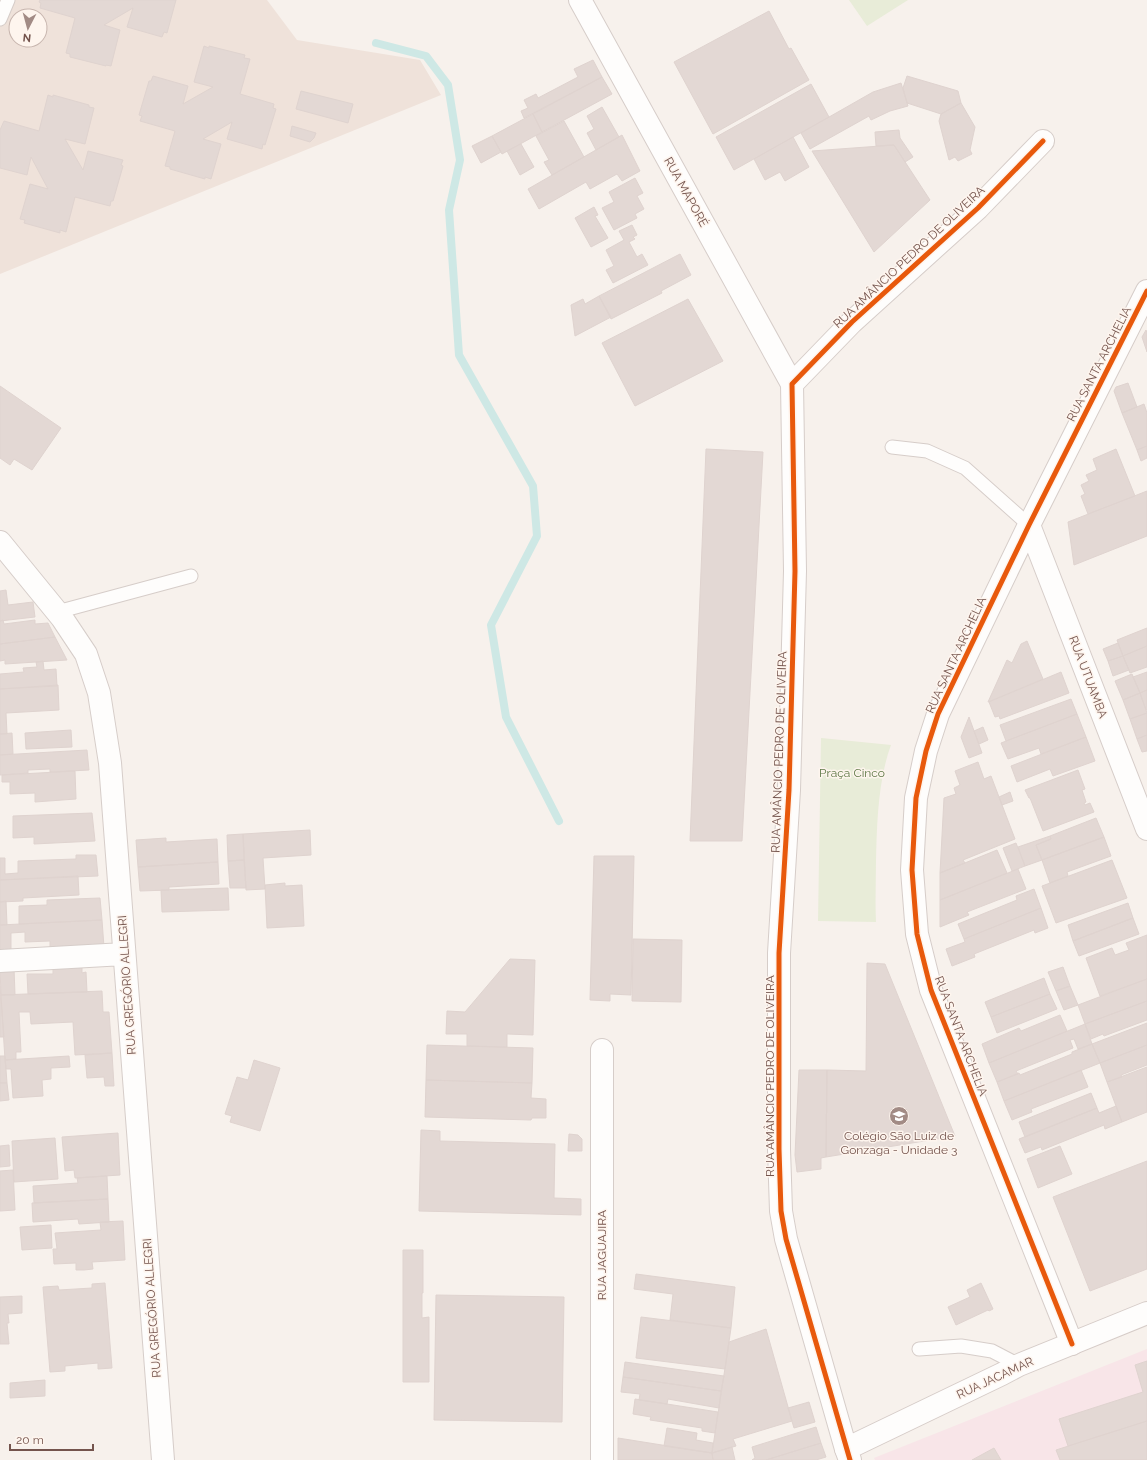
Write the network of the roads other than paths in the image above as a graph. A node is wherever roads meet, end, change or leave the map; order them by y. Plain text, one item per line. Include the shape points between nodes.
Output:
1 (8, 0) edge
2 (580, 0) edge
3 (0, 19) edge
4 (1043, 140) dead end
5 (1147, 291) edge
6 (792, 384) junction
7 (892, 447) dead end
8 (1029, 525) junction
9 (4, 554) edge
10 (191, 576) dead end
11 (57, 612) junction
12 (1147, 829) edge
13 (124, 954) junction
14 (0, 961) edge
15 (602, 1050) dead end
16 (1147, 1313) edge
17 (1072, 1344) junction
18 (919, 1349) dead end
19 (1019, 1365) junction
20 (848, 1454) edge
21 (163, 1460) edge
22 (602, 1460) edge

1 - 3 lane
2 - 6 street, RUA MAPORÉ
4 - 6 street, RUA AMÂNCIO PEDRO DE OLIVEIRA via 978,208 852,322
5 - 8 street, RUA SANTA ARCHELIA
6 - 20 street, RUA AMÂNCIO PEDRO DE OLIVEIRA via 795,571 789,790 779,953 781,1211 786,1240
7 - 8 lane via 927,451 965,468
8 - 12 street, RUA UTUAMBA
8 - 17 street, RUA SANTA ARCHELIA via 938,714 926,751 916,798 912,870 917,934 931,990
9 - 11 street, RUA GREGÓRIO ALLEGRI
10 - 11 lane
11 - 13 street, RUA GREGÓRIO ALLEGRI via 86,654 99,693 110,763
13 - 14 street
13 - 21 street, RUA GREGÓRIO ALLEGRI
15 - 22 street, RUA JAGUAJIRA
16 - 17 street, RUA JACAMAR
17 - 19 street, RUA JACAMAR
18 - 19 lane via 961,1346 992,1351
19 - 20 street, RUA JACAMAR

